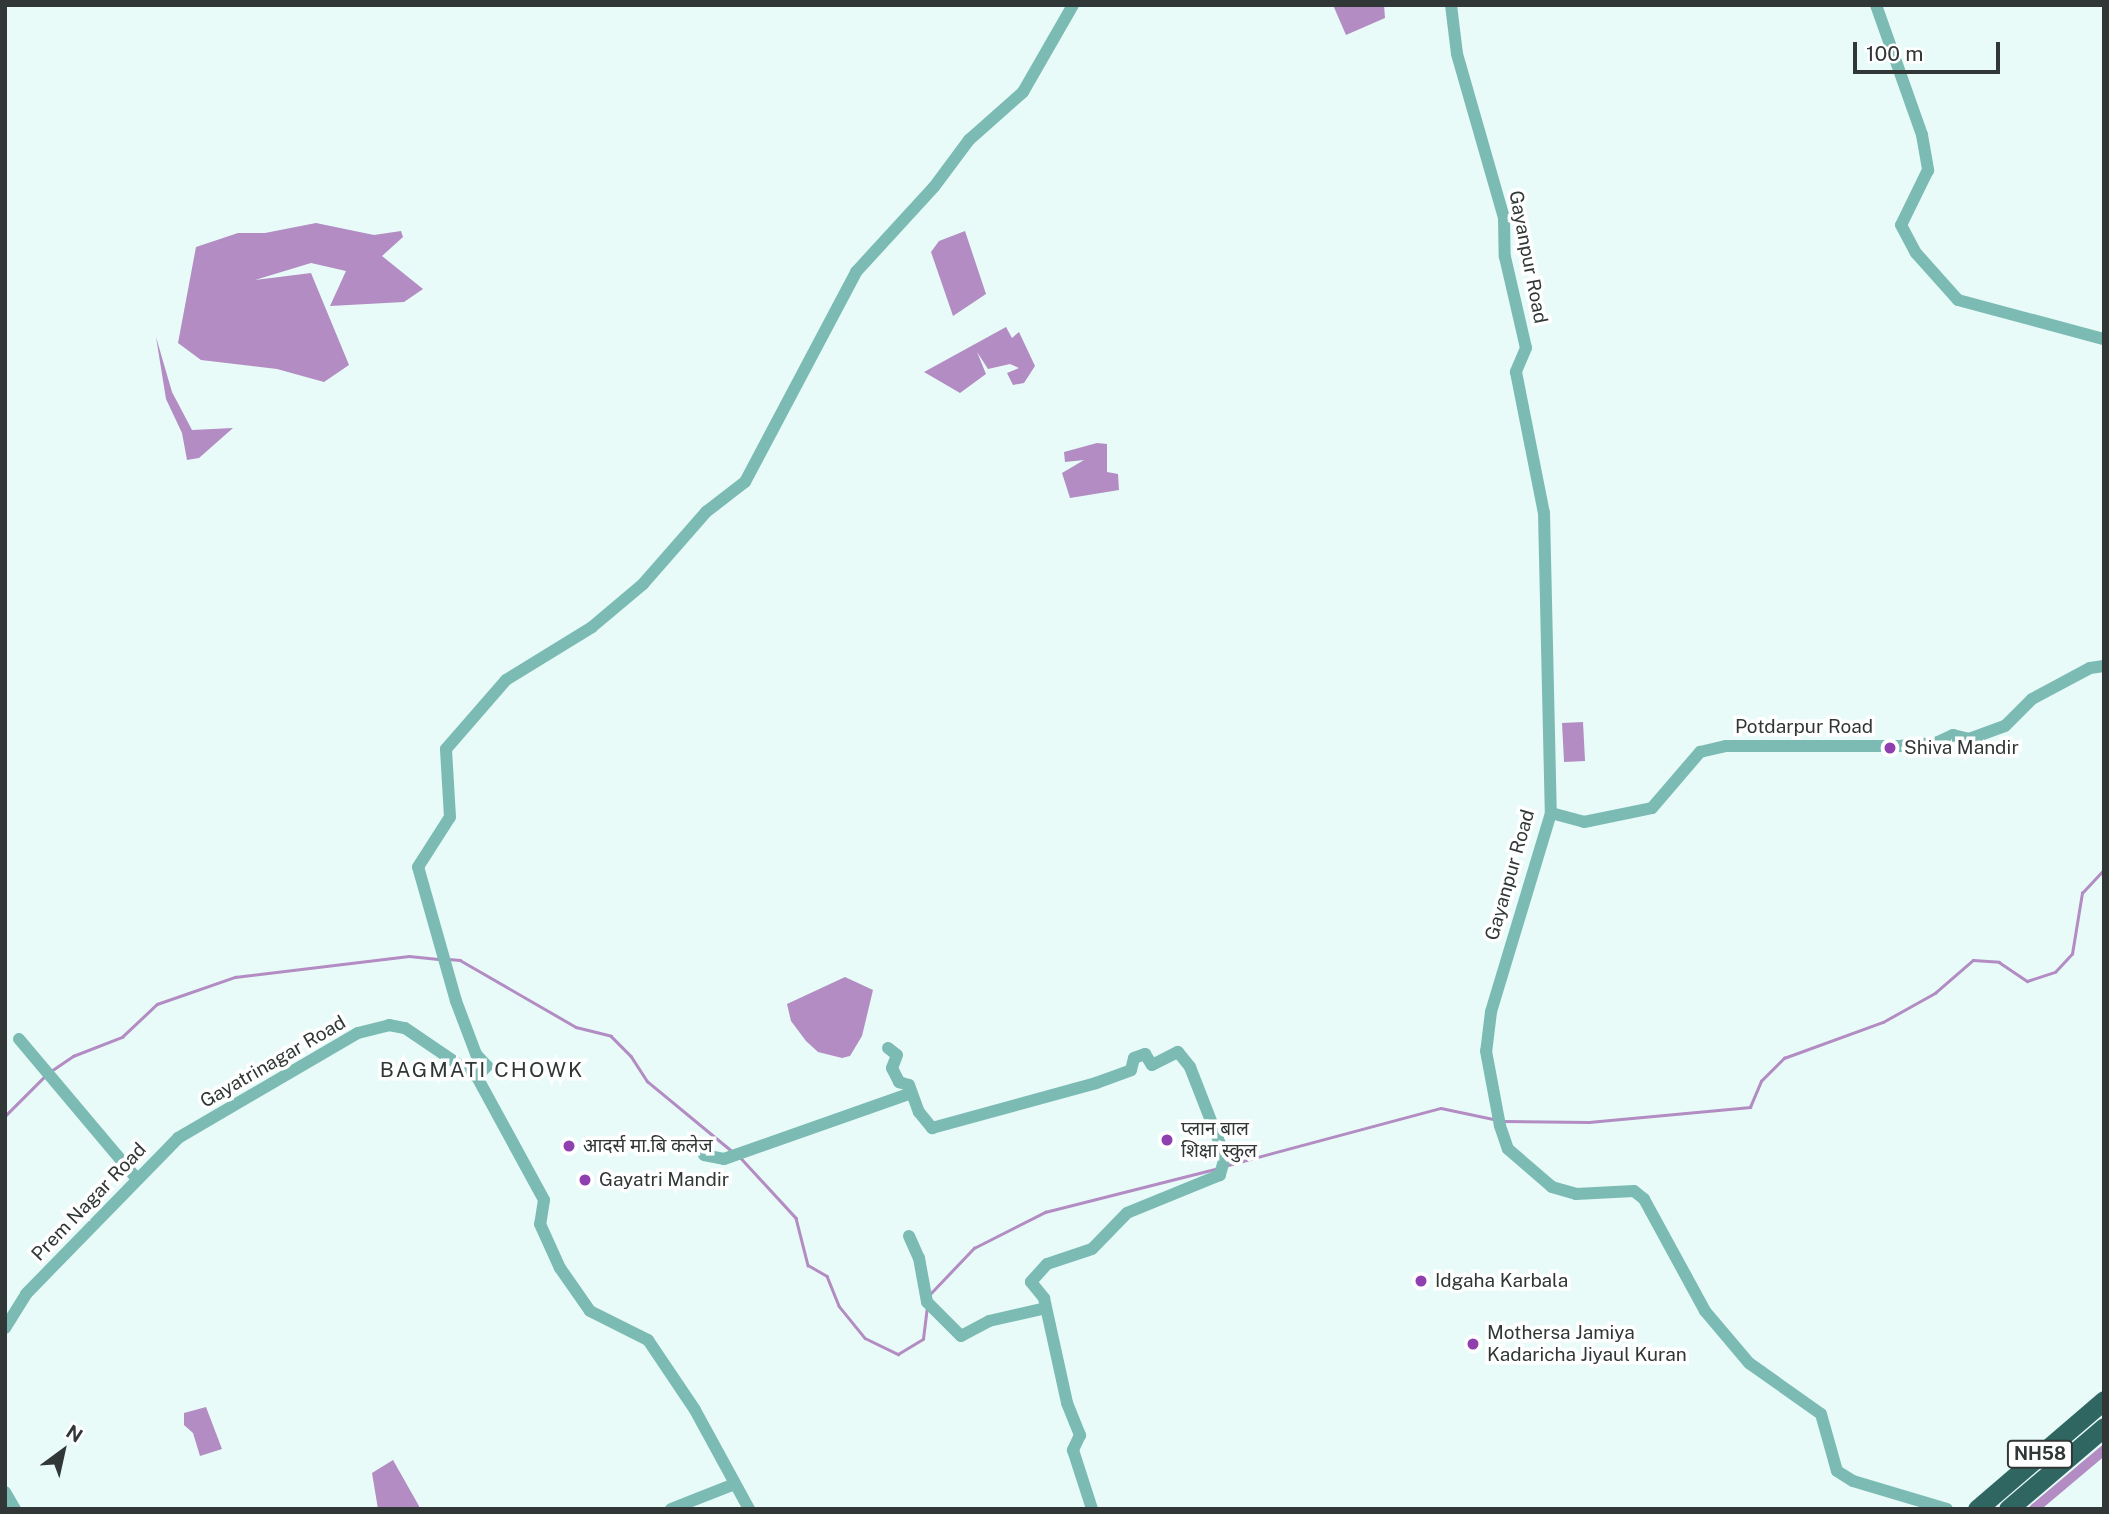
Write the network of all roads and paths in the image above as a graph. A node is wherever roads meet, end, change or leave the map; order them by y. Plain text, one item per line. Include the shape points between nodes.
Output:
1 (1073, 5) edge
2 (1451, 5) edge
3 (1876, 5) edge
4 (2104, 339) edge
5 (2104, 666) edge
6 (1551, 813) junction
7 (19, 1039) dead end
8 (888, 1048) dead end
9 (477, 1077) junction
10 (911, 1093) junction
11 (178, 1138) joint
12 (704, 1155) dead end
13 (136, 1178) junction
14 (909, 1236) dead end
15 (1046, 1308) junction
16 (5, 1328) edge
17 (2104, 1400) edge
18 (2104, 1427) edge
19 (732, 1485) junction
20 (5, 1492) edge
21 (15, 1509) edge
22 (671, 1509) edge
23 (749, 1509) edge
24 (1092, 1509) edge
25 (1947, 1509) edge
26 (1977, 1509) edge
27 (2008, 1509) edge

1 - 9 street via 1023,92 969,141 934,187 856,272 745,482 706,512 643,584 592,627 506,680 446,749 450,817 418,867 476,1054 487,1066
2 - 6 street, Gayanpur Road via 1457,54 1504,218 1505,257 1526,348 1517,372 1544,513
3 - 4 street via 1922,135 1928,170 1901,225 1916,253 1958,300
5 - 6 street, Potdarpur Road via 2090,668 2032,699 2005,726 1969,739 1953,735 1936,743 1899,746 1726,746 1700,752 1652,808 1584,821
6 - 25 street, Gayanpur Road via 1491,1012 1486,1051 1493,1101 1508,1149 1552,1187 1576,1194 1634,1191 1644,1199 1705,1311 1749,1363 1821,1414 1837,1471 1853,1481
7 - 13 street
8 - 10 street via 897,1055 892,1068 899,1082 909,1085
9 - 11 street, Gayatrinagar Road via 405,1028 389,1025 358,1033
9 - 19 street, Gayatrinagar Road via 544,1200 540,1224 561,1268 590,1311 648,1340 695,1410
10 - 12 street via 724,1159
10 - 15 street via 932,1128 1096,1083 1130,1070 1134,1058 1145,1054 1152,1065 1178,1052 1189,1067 1226,1166 1220,1175 1127,1213 1084,1253 1047,1264 1031,1282
11 - 13 street, Prem Nagar Road
13 - 16 street, Prem Nagar Road via 26,1294
14 - 15 street via 919,1258 927,1302 961,1336 989,1321
15 - 24 street via 1067,1403 1080,1435 1073,1450
17 - 26 highway, NH58
18 - 27 highway, NH58
19 - 22 street
19 - 23 street, Gayatrinagar Road
20 - 21 street

